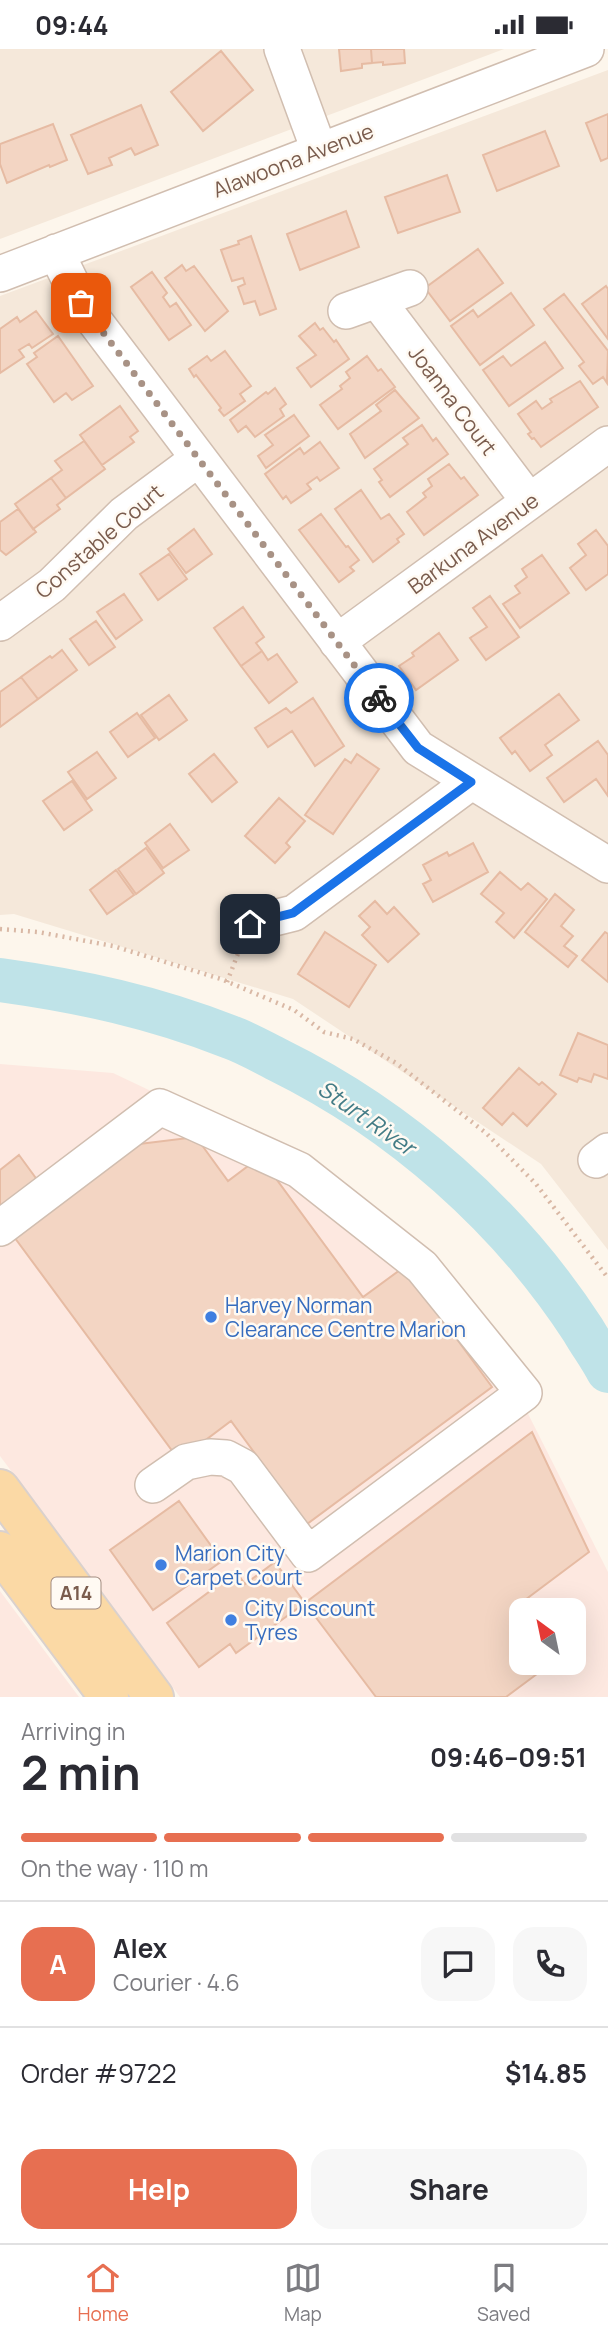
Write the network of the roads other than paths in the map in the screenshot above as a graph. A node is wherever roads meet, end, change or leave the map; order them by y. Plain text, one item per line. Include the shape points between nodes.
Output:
1 (282, 49) edge
2 (586, 49) edge
3 (319, 150) junction
4 (56, 252) junction
5 (0, 274) edge
6 (410, 288) dead end
7 (608, 444) edge
8 (198, 459) junction
9 (529, 501) junction
10 (0, 623) edge
11 (337, 642) junction
12 (471, 782) junction
13 (608, 865) edge
14 (250, 924) dead end
15 (0, 1227) edge
16 (153, 1485) dead end
17 (0, 1489) edge
18 (0, 1551) edge
19 (109, 1697) edge
20 (154, 1697) edge

1 - 3 street
2 - 3 street, Alawoona Avenue
3 - 4 street, Alawoona Avenue
4 - 5 street, Alawoona Avenue
4 - 8 street via 81,303
6 - 9 street, Joanna Court via 361,305
7 - 9 street, Barkuna Avenue
8 - 10 street, Constable Court via 124,514 52,585
8 - 11 street
9 - 11 street, Barkuna Avenue
11 - 12 street via 418,748
12 - 13 street
12 - 14 street via 293,913
15 - 16 street via 160,1107 310,1178 422,1267 524,1393 308,1554 243,1467 226,1458 186,1462
17 - 20 main road, A14
18 - 19 main road, A14

